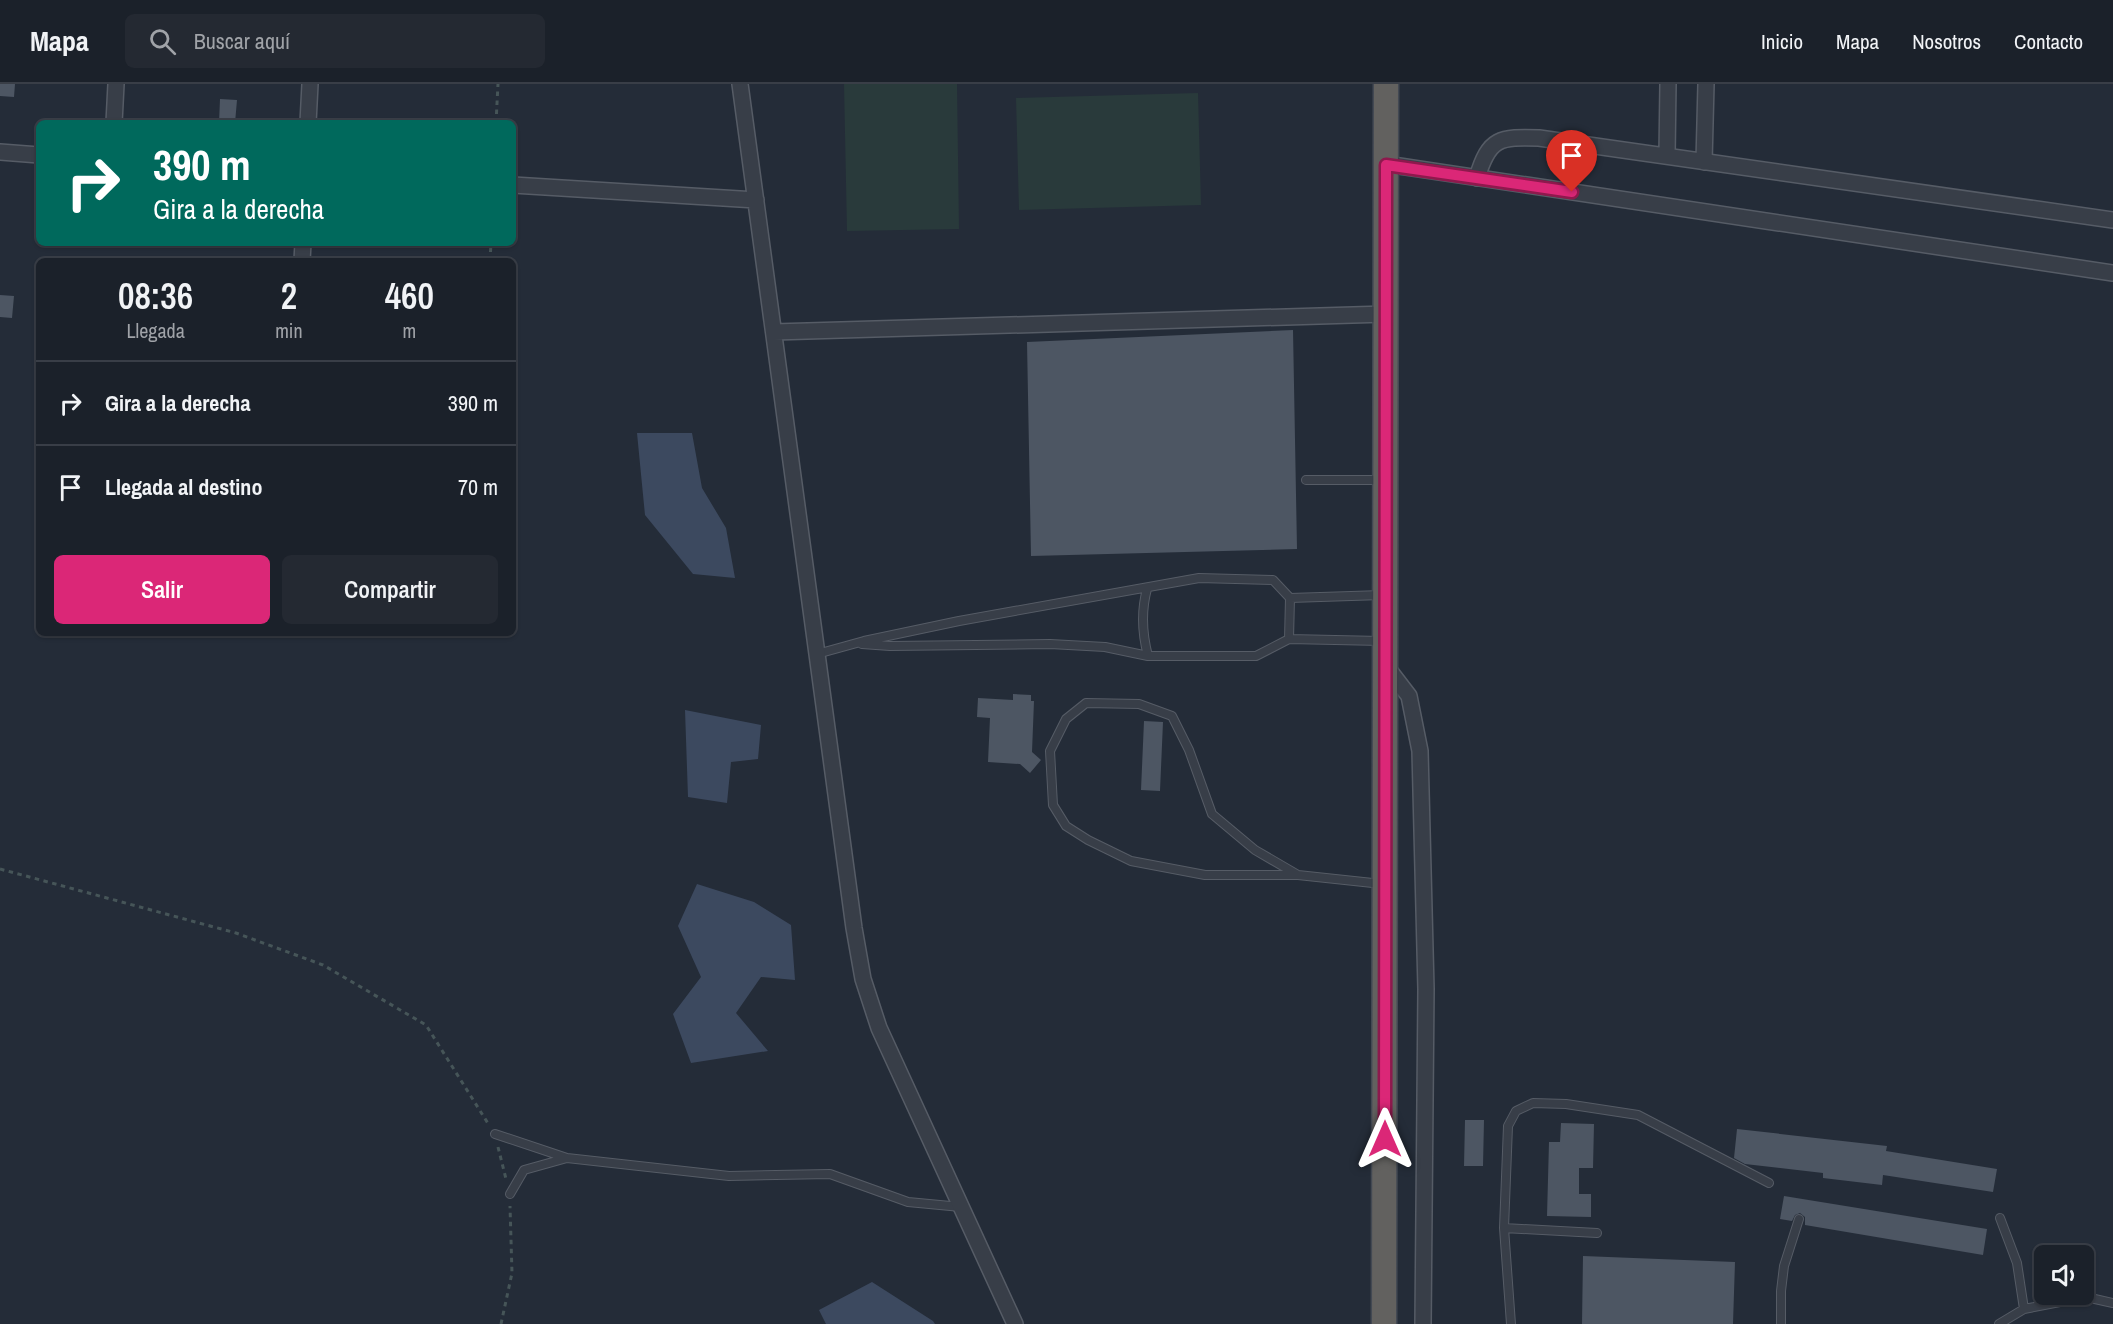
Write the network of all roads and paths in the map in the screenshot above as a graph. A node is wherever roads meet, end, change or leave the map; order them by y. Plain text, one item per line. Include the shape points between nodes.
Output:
1 (116, 84) edge
2 (310, 84) edge
3 (498, 84) edge
4 (740, 84) edge
5 (1386, 84) edge
6 (1668, 84) edge
7 (1706, 84) edge
8 (114, 120) edge
9 (308, 120) edge
10 (496, 120) edge
11 (0, 152) edge
12 (36, 155) edge
13 (1668, 156) junction
14 (1704, 162) junction
15 (1386, 165) junction
16 (1478, 178) junction
17 (516, 185) edge
18 (756, 200) junction
19 (2113, 220) edge
20 (2113, 273) edge
21 (1386, 314) junction
22 (774, 332) junction
23 (1306, 480) dead end
24 (1387, 480) junction
25 (1147, 589) junction
26 (1386, 595) junction
27 (1290, 598) junction
28 (1289, 639) junction
29 (1386, 641) junction
30 (854, 644) junction
31 (818, 654) junction
32 (1148, 656) junction
33 (1386, 666) junction
34 (0, 869) edge
35 (1298, 875) junction
36 (1386, 885) junction
37 (495, 1134) junction
38 (567, 1158) junction
39 (1768, 1183) dead end
40 (510, 1194) junction
41 (961, 1207) junction
42 (2000, 1218) dead end
43 (1798, 1220) dead end
44 (1504, 1228) junction
45 (1598, 1233) dead end
46 (2113, 1303) edge
47 (2024, 1309) junction
48 (501, 1324) edge
49 (1015, 1324) edge
50 (1384, 1324) edge
51 (1423, 1324) edge
52 (1511, 1324) edge
53 (1781, 1324) edge
54 (1999, 1324) edge

1 - 8 street
2 - 9 street
3 - 10 path
4 - 18 street
5 - 15 highway
6 - 13 street
7 - 14 street
11 - 12 street
13 - 14 street
13 - 16 street via 1508,137 1492,147 1482,161
14 - 19 street
15 - 16 street
15 - 21 highway
16 - 20 street
17 - 18 street
18 - 22 street
21 - 22 street
21 - 24 highway
22 - 31 street
23 - 24 lane
24 - 26 highway
25 - 27 lane via 1199,578 1274,580
25 - 30 lane via 959,621
25 - 32 lane via 1143,638
26 - 27 lane
26 - 29 highway
27 - 28 lane
28 - 29 lane
28 - 32 lane via 1256,656
29 - 33 highway
30 - 31 lane
30 - 32 lane via 1050,644 1105,647
31 - 41 street via 863,979 879,1028
33 - 36 highway
33 - 51 street via 1409,696 1420,751 1426,989
34 - 37 path via 236,933 323,965 426,1025
35 - 35 lane via 1255,850 1212,814 1172,716 1139,704 1086,703 1066,719 1050,751 1053,805 1066,826 1131,861 1205,875
35 - 36 lane
36 - 50 highway
37 - 38 lane
37 - 40 path
38 - 40 lane via 524,1170
38 - 41 lane via 729,1176 830,1174 908,1202
39 - 44 lane via 1638,1115 1533,1103 1516,1111 1508,1126
40 - 48 path via 512,1273
41 - 49 street
42 - 47 lane via 2017,1263
43 - 53 lane via 1784,1266
44 - 45 lane
44 - 52 lane
46 - 47 lane via 2086,1297
47 - 54 lane

